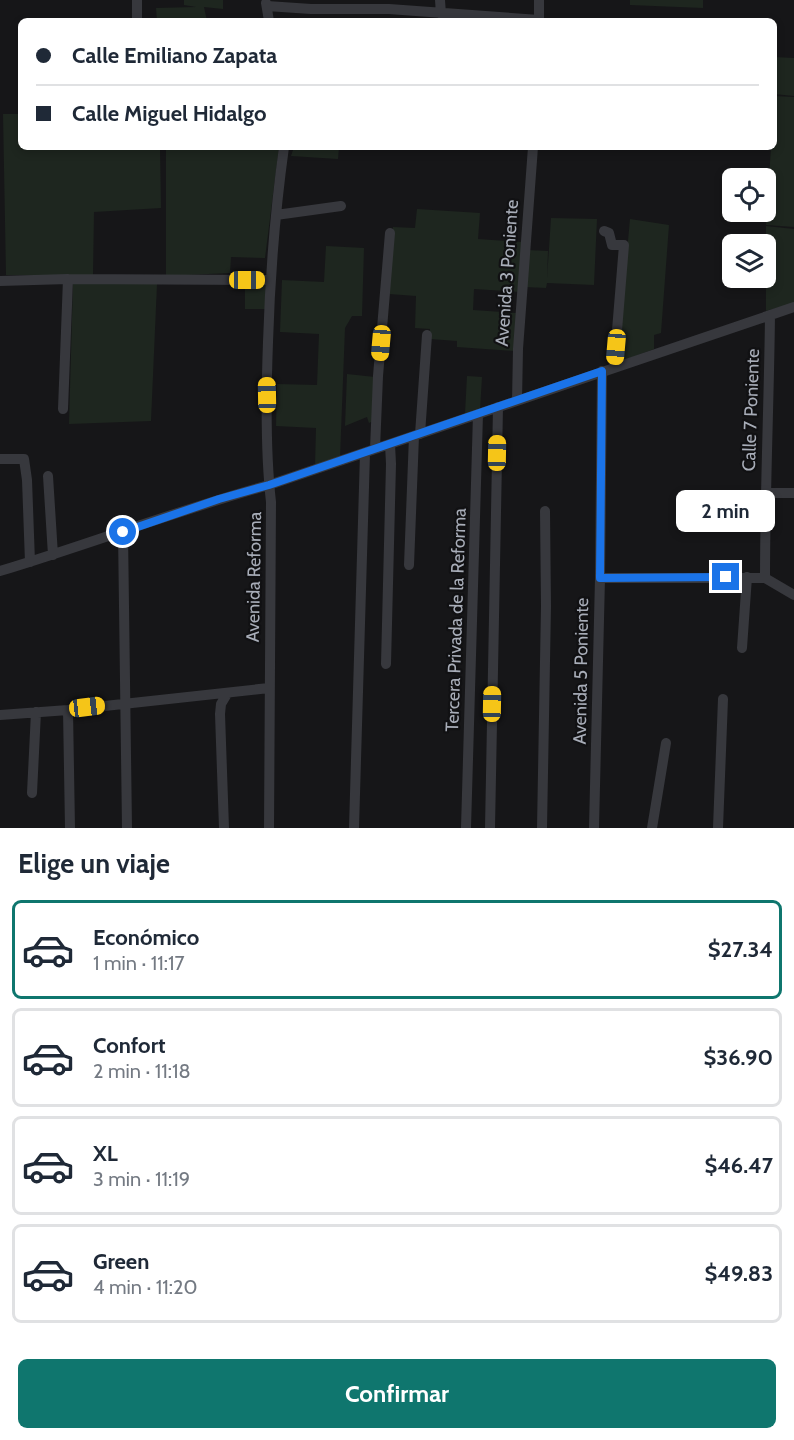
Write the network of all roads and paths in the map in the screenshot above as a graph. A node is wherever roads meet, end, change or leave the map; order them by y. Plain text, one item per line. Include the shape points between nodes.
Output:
1 (136, 0) edge
2 (440, 0) edge
3 (539, 0) edge
4 (266, 3) edge
5 (441, 14) junction
6 (310, 15) edge
7 (137, 18) edge
8 (268, 18) edge
9 (497, 18) edge
10 (539, 18) edge
11 (284, 150) edge
12 (533, 150) edge
13 (341, 206) dead end
14 (276, 215) junction
15 (604, 231) dead end
16 (390, 233) dead end
17 (68, 279) junction
18 (270, 280) junction
19 (0, 281) edge
20 (794, 307) edge
21 (770, 315) junction
22 (427, 335) dead end
23 (614, 367) junction
24 (602, 371) junction
25 (517, 401) junction
26 (498, 407) junction
27 (63, 409) dead end
28 (478, 414) junction
29 (417, 435) junction
30 (390, 444) junction
31 (370, 451) junction
32 (0, 459) edge
33 (48, 476) dead end
34 (269, 485) junction
35 (765, 493) junction
36 (794, 494) edge
37 (545, 511) dead end
38 (123, 532) junction
39 (53, 555) junction
40 (30, 562) junction
41 (410, 565) dead end
42 (0, 571) edge
43 (747, 577) junction
44 (600, 578) junction
45 (765, 578) junction
46 (794, 595) edge
47 (742, 648) dead end
48 (386, 664) dead end
49 (269, 688) junction
50 (227, 694) junction
51 (723, 699) dead end
52 (126, 703) junction
53 (68, 710) junction
54 (36, 712) junction
55 (0, 715) edge
56 (666, 743) dead end
57 (32, 793) dead end
58 (70, 828) edge
59 (127, 828) edge
60 (224, 828) edge
61 (269, 828) edge
62 (354, 828) edge
63 (466, 828) edge
64 (490, 828) edge
65 (542, 828) edge
66 (594, 828) edge
67 (652, 828) edge
68 (718, 828) edge

1 - 7 street
2 - 5 street
3 - 10 street
4 - 6 street
4 - 8 street
5 - 6 street via 389,9
5 - 9 street
11 - 14 street, Avenida Reforma
12 - 25 street, Avenida 3 Poniente
13 - 14 street
14 - 18 street, Avenida Reforma
15 - 23 street via 609,233 612,245 624,245
16 - 31 street
17 - 18 street
17 - 19 street
17 - 27 street
18 - 34 street, Avenida Reforma via 266,376
20 - 21 street
21 - 23 street
21 - 35 street, Calle 7 Poniente
22 - 29 street
23 - 24 street
24 - 25 street
24 - 44 street, Avenida 5 Poniente
25 - 26 street
26 - 28 street
26 - 64 street
28 - 29 street
28 - 63 street, Tercera Privada de la Reforma
29 - 30 street
29 - 41 street
30 - 31 street
30 - 48 street
31 - 34 street
31 - 62 street
32 - 40 street via 24,459
33 - 39 street
34 - 38 street
34 - 49 street, Avenida Reforma
35 - 36 street
35 - 45 street, Calle 7 Poniente
37 - 65 street
38 - 39 street
38 - 52 street
39 - 40 street
40 - 42 street
43 - 44 street
43 - 45 street
43 - 47 street
44 - 66 street, Avenida 5 Poniente
45 - 46 street
49 - 50 street
49 - 61 street, Avenida Reforma
50 - 52 street
50 - 60 street via 220,714
51 - 68 street
52 - 53 street
52 - 59 street
53 - 54 street
53 - 58 street
54 - 55 street
54 - 57 street
56 - 67 street

